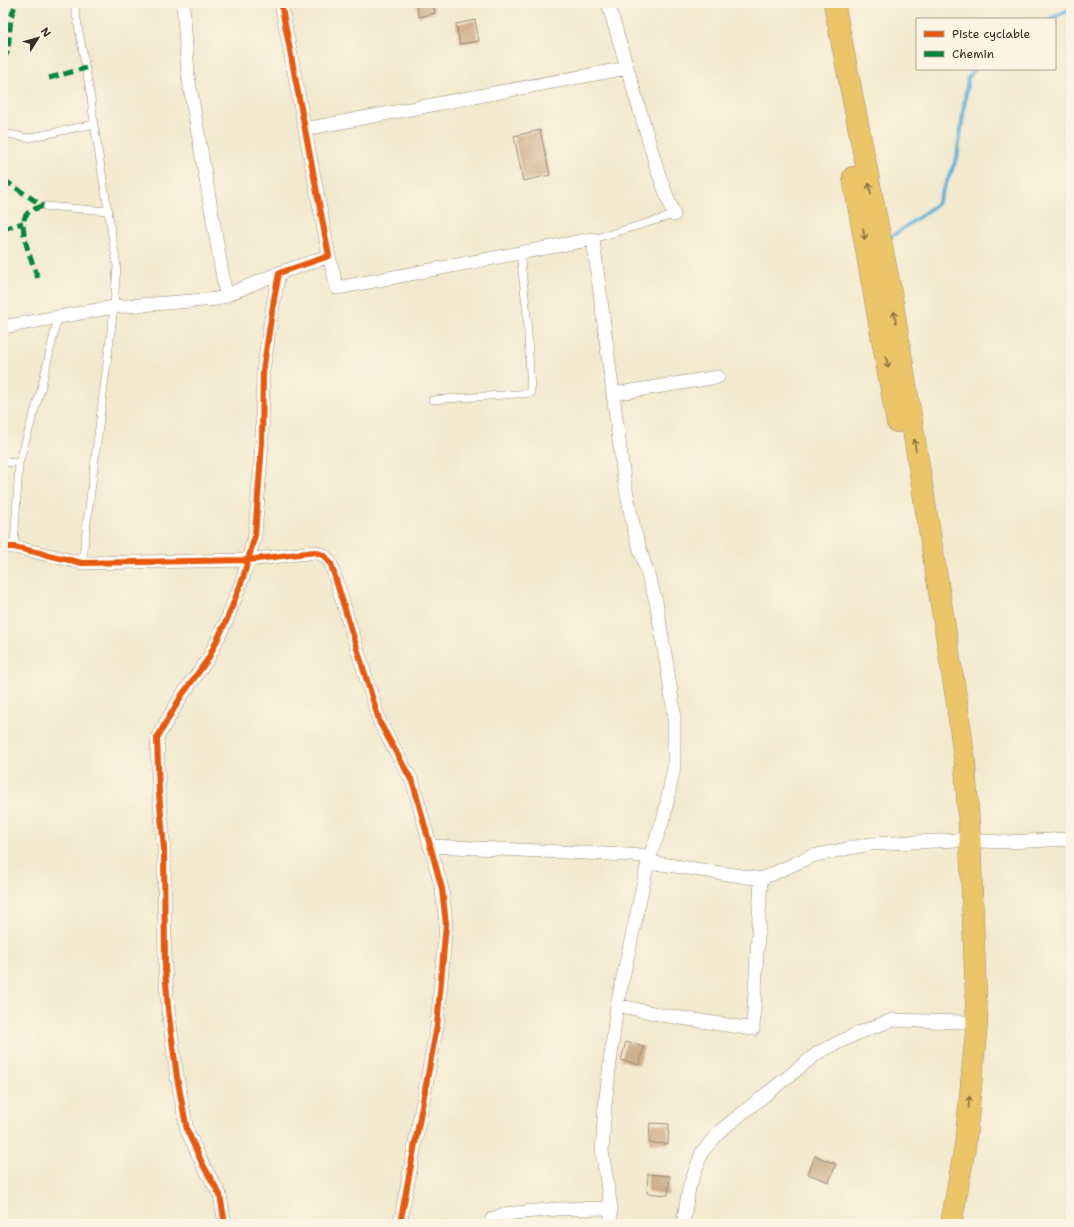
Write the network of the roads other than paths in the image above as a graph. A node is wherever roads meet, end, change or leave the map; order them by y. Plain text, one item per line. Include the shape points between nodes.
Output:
1 (74, 3) edge
2 (183, 3) edge
3 (281, 3) edge
4 (608, 3) edge
5 (822, 3) edge
6 (834, 3) edge
7 (627, 68) junction
8 (850, 118) junction
9 (94, 124) junction
10 (305, 129) junction
11 (3, 133) edge
12 (43, 206) dead end
13 (108, 211) junction
14 (674, 215) joint
15 (593, 239) junction
16 (520, 252) junction
17 (329, 256) junction
18 (280, 273) junction
19 (226, 296) junction
20 (114, 307) junction
21 (58, 317) junction
22 (3, 327) edge
23 (718, 377) dead end
24 (613, 394) junction
25 (432, 400) dead end
26 (3, 462) edge
27 (18, 463) junction
28 (8, 547) edge
29 (248, 560) junction
30 (82, 562) junction
31 (1071, 839) edge
32 (964, 840) junction
33 (431, 846) junction
34 (649, 859) junction
35 (761, 879) junction
36 (617, 1005) junction
37 (963, 1022) junction
38 (611, 1208) junction
39 (226, 1224) edge
40 (400, 1224) edge
41 (491, 1224) edge
42 (611, 1224) edge
43 (682, 1224) edge
44 (941, 1224) edge
45 (951, 1224) edge

1 - 9 lane
2 - 19 street via 188,75
3 - 10 street
4 - 7 street
5 - 8 main road
6 - 8 main road
7 - 10 street
7 - 14 street via 658,172
8 - 32 main road via 947,704
9 - 11 lane via 28,138
9 - 13 lane
10 - 17 street
12 - 13 lane
13 - 20 lane via 117,266
14 - 15 lane
15 - 16 street
15 - 24 street
16 - 17 street via 337,288
16 - 25 lane via 527,315 531,393
17 - 18 street
18 - 19 street
18 - 29 street via 263,371 258,506 255,535
19 - 20 street via 217,299
20 - 21 street
20 - 30 lane
21 - 22 street
21 - 27 lane via 41,389
23 - 24 street
24 - 34 street via 631,516 656,601 674,713 674,767 664,817
26 - 27 lane
27 - 28 lane
28 - 30 street
29 - 30 street
29 - 33 street via 315,552 325,556 331,564 380,723 413,783
29 - 39 street via 244,578 208,659 182,695 157,738 164,850 165,968 177,1077 187,1130 220,1195
31 - 32 street via 1004,842
32 - 35 street via 870,844 812,856
32 - 37 main road
45 -> 32 main road via 965,1147 977,1023
33 - 34 street
33 - 40 street via 442,889 446,924 438,1026
34 - 35 street
34 - 36 street
35 - 36 street via 753,1029 662,1015
36 - 38 street via 602,1151
37 - 43 street via 892,1020 819,1052 720,1131 702,1152 689,1188
37 - 44 main road via 952,1144
38 - 41 street via 557,1209 504,1214 492,1219
38 - 42 street

